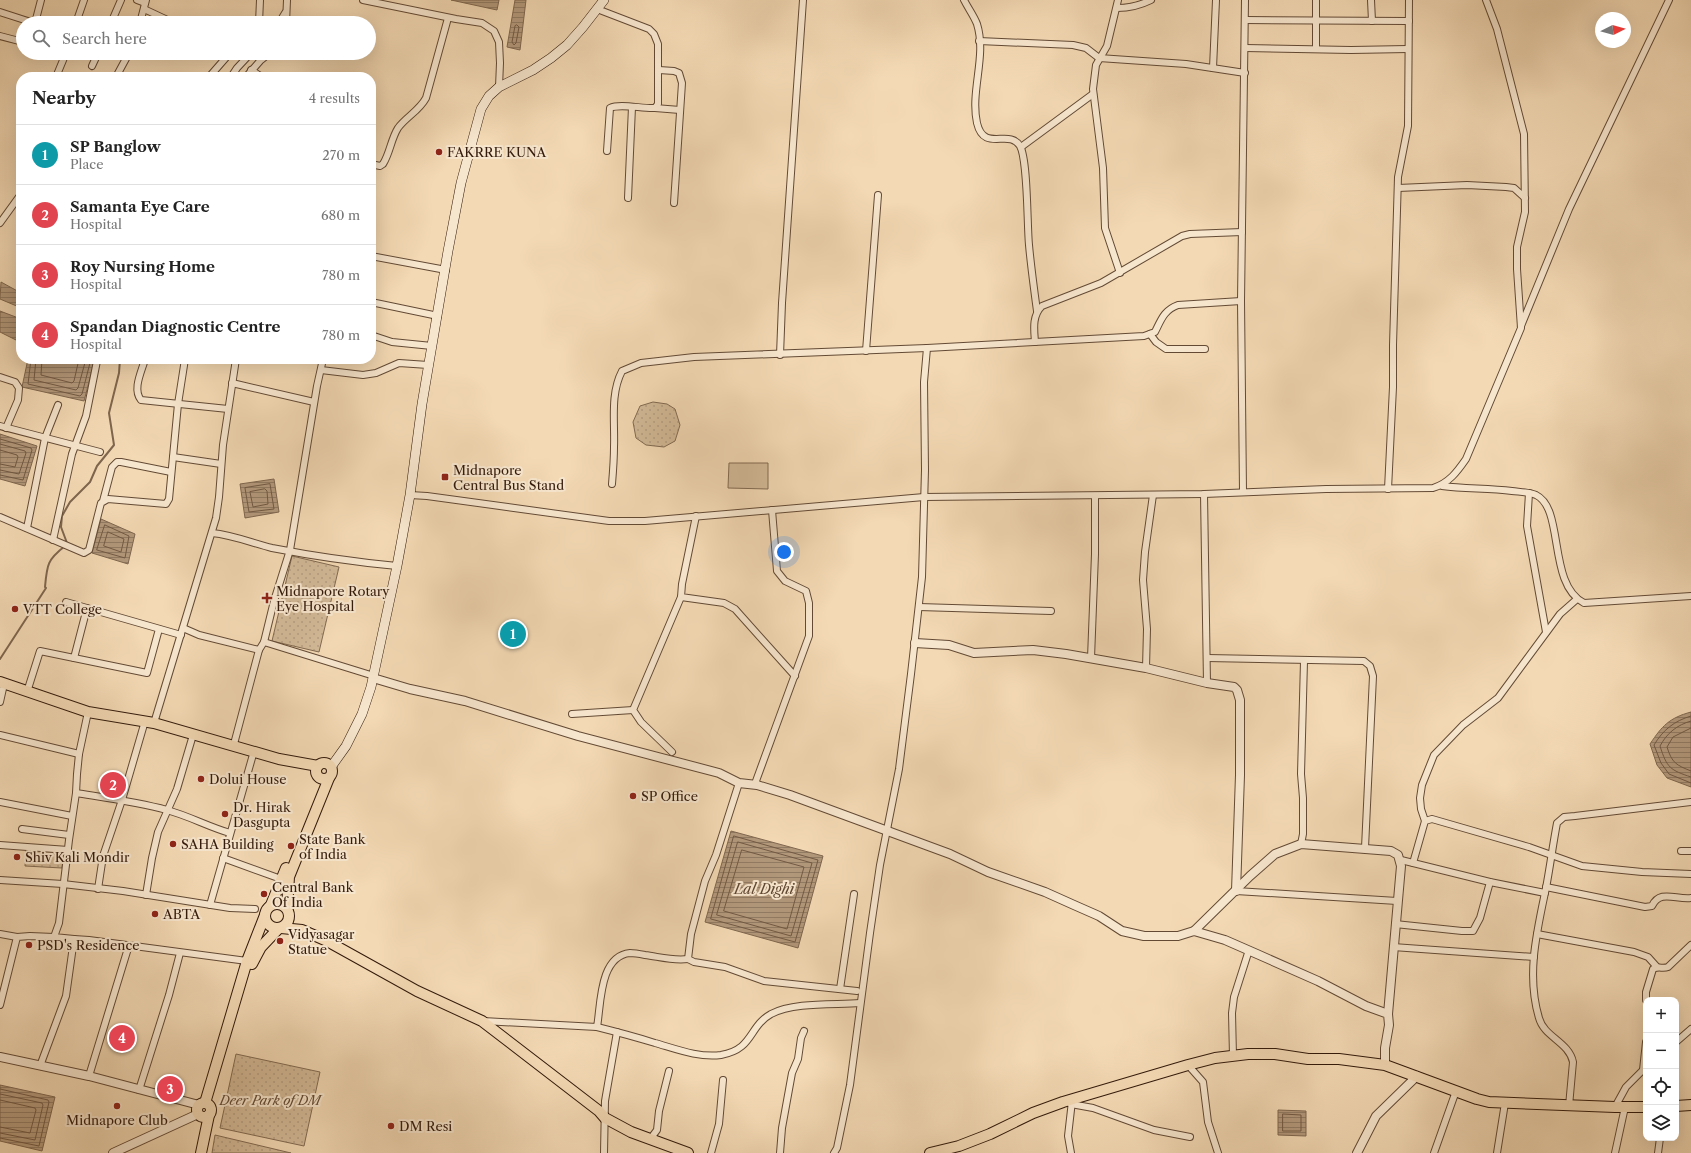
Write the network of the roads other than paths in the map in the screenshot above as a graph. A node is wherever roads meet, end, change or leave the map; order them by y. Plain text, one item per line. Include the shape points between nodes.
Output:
1 (41, 0) edge
2 (84, 0) edge
3 (121, 0) edge
4 (137, 0) edge
5 (260, 0) edge
6 (287, 0) edge
7 (363, 0) edge
8 (604, 0) edge
9 (802, 0) edge
10 (964, 0) edge
11 (1118, 0) edge
12 (1151, 0) edge
13 (1216, 0) edge
14 (1245, 0) edge
15 (1316, 0) edge
16 (1371, 0) edge
17 (1409, 0) edge
18 (1486, 0) edge
19 (1669, 0) edge
20 (145, 4) edge
21 (1117, 8) junction
22 (597, 9) junction
23 (0, 12) edge
24 (285, 13) junction
25 (36, 16) edge
26 (78, 16) edge
27 (114, 16) edge
28 (142, 16) edge
29 (163, 16) edge
30 (259, 16) edge
31 (283, 16) edge
32 (285, 16) edge
33 (16, 17) edge
34 (448, 18) junction
35 (1245, 20) junction
36 (1316, 21) junction
37 (1372, 21) junction
38 (1409, 21) junction
39 (0, 36) edge
40 (16, 40) edge
41 (979, 41) junction
42 (1245, 48) junction
43 (1316, 49) junction
44 (1408, 49) junction
45 (1099, 58) junction
46 (63, 60) edge
47 (95, 60) edge
48 (125, 60) edge
49 (224, 60) edge
50 (244, 60) edge
51 (260, 60) edge
52 (92, 66) dead end
53 (1213, 68) junction
54 (251, 70) joint
55 (659, 70) junction
56 (58, 72) edge
57 (119, 72) edge
58 (213, 72) edge
59 (235, 72) edge
60 (254, 72) edge
61 (1245, 73) junction
62 (499, 87) junction
63 (1093, 94) junction
64 (632, 107) junction
65 (655, 108) junction
66 (680, 110) junction
67 (1021, 147) junction
68 (607, 151) dead end
69 (376, 165) edge
70 (1398, 188) junction
71 (878, 195) dead end
72 (628, 198) dead end
73 (1525, 198) junction
74 (16, 199) edge
75 (674, 203) dead end
76 (2, 214) edge
77 (0, 223) edge
78 (1242, 232) junction
79 (376, 257) edge
80 (446, 270) junction
81 (1120, 273) junction
82 (1241, 301) junction
83 (376, 303) edge
84 (1037, 311) junction
85 (438, 316) junction
86 (1521, 328) junction
87 (1150, 334) junction
88 (376, 337) edge
89 (1035, 342) junction
90 (432, 346) junction
91 (927, 348) junction
92 (1205, 349) dead end
93 (866, 351) junction
94 (780, 355) junction
95 (96, 364) edge
96 (143, 364) edge
97 (184, 364) edge
98 (235, 364) edge
99 (322, 364) edge
100 (428, 365) junction
101 (320, 370) junction
102 (0, 377) edge
103 (232, 383) junction
104 (314, 402) junction
105 (178, 404) junction
106 (58, 405) dead end
107 (228, 409) junction
108 (3, 427) edge
109 (45, 438) junction
110 (75, 446) junction
111 (100, 452) dead end
112 (172, 457) junction
113 (221, 464) junction
114 (171, 472) junction
115 (612, 484) dead end
116 (1442, 486) junction
117 (1388, 489) junction
118 (1243, 492) junction
119 (1529, 493) junction
120 (1204, 494) junction
121 (410, 495) junction
122 (1153, 495) junction
123 (1095, 496) junction
124 (924, 497) junction
125 (103, 501) junction
126 (772, 510) junction
127 (696, 516) junction
128 (0, 517) edge
129 (27, 528) junction
130 (212, 533) junction
131 (53, 540) junction
132 (290, 550) junction
133 (398, 566) junction
134 (1691, 596) edge
135 (681, 597) junction
136 (1577, 599) junction
137 (66, 602) dead end
138 (919, 607) junction
139 (87, 608) junction
140 (1051, 612) dead end
141 (183, 628) junction
142 (159, 629) junction
143 (1546, 632) junction
144 (181, 635) junction
145 (264, 642) junction
146 (915, 643) junction
147 (259, 650) junction
148 (74, 658) junction
149 (1091, 658) junction
150 (1207, 658) junction
151 (1304, 661) junction
152 (1146, 668) junction
153 (795, 676) junction
154 (374, 677) junction
155 (2, 683) edge
156 (1207, 683) junction
157 (27, 692) junction
158 (0, 702) edge
159 (633, 710) junction
160 (88, 712) junction
161 (572, 714) dead end
162 (149, 722) junction
163 (0, 735) edge
164 (193, 735) junction
165 (234, 744) junction
166 (254, 751) junction
167 (672, 752) dead end
168 (79, 754) junction
169 (331, 767) joint
170 (322, 774) junction
171 (739, 783) junction
172 (757, 785) junction
173 (76, 793) junction
174 (122, 800) junction
175 (0, 802) edge
176 (1691, 802) edge
177 (168, 810) junction
178 (72, 816) junction
179 (1425, 821) junction
180 (22, 829) dead end
181 (887, 830) junction
182 (230, 833) junction
183 (69, 835) junction
184 (1301, 844) junction
185 (0, 845) edge
186 (1365, 848) junction
187 (68, 850) junction
188 (1680, 851) dead end
189 (1691, 851) edge
190 (1551, 855) junction
191 (223, 858) junction
192 (1400, 860) junction
193 (1413, 862) junction
194 (1691, 874) edge
195 (281, 879) junction
196 (0, 880) edge
197 (1490, 882) junction
198 (63, 884) junction
199 (98, 889) junction
200 (1545, 890) junction
201 (1236, 891) junction
202 (854, 894) dead end
203 (146, 895) junction
204 (1691, 898) edge
205 (1397, 901) junction
206 (210, 905) junction
207 (271, 905) junction
208 (255, 909) dead end
209 (288, 911) junction
210 (265, 915) junction
211 (1395, 924) junction
212 (280, 928) junction
213 (302, 930) junction
214 (1194, 932) junction
215 (0, 934) edge
216 (1537, 934) junction
217 (17, 937) junction
218 (54, 937) junction
219 (74, 939) junction
220 (129, 945) junction
221 (1691, 945) edge
222 (1393, 947) junction
223 (1249, 950) junction
224 (180, 953) junction
225 (1534, 957) junction
226 (688, 959) junction
227 (247, 961) junction
228 (1657, 967) junction
229 (840, 989) junction
230 (857, 991) dead end
231 (1647, 997) edge
232 (860, 1003) junction
233 (0, 1005) edge
234 (1388, 1014) junction
235 (482, 1021) junction
236 (597, 1027) junction
237 (1691, 1029) edge
238 (804, 1031) dead end
239 (617, 1032) junction
240 (1679, 1039) edge
241 (1233, 1056) junction
242 (0, 1057) edge
243 (1188, 1065) junction
244 (1385, 1065) junction
245 (40, 1066) junction
246 (1643, 1069) edge
247 (669, 1071) dead end
248 (89, 1076) junction
249 (1417, 1076) junction
250 (723, 1080) dead end
251 (139, 1090) junction
252 (1456, 1091) junction
253 (1072, 1102) junction
254 (1505, 1103) junction
255 (1691, 1105) edge
256 (1569, 1106) junction
257 (1679, 1106) edge
258 (1620, 1107) junction
259 (1643, 1107) edge
260 (204, 1111) junction
261 (605, 1118) junction
262 (1190, 1137) dead end
263 (651, 1138) junction
264 (1660, 1141) edge
265 (837, 1151) edge
266 (113, 1153) edge
267 (196, 1153) edge
268 (201, 1153) edge
269 (604, 1153) edge
270 (688, 1153) edge
271 (711, 1153) edge
272 (780, 1153) edge
273 (930, 1153) edge
274 (1071, 1153) edge
275 (1218, 1153) edge
276 (1357, 1153) edge
277 (1434, 1153) edge
278 (1497, 1153) edge
279 (1614, 1153) edge
280 (1658, 1153) edge

1 - 25 street
2 - 26 street
3 - 27 street
4 - 20 street
5 - 30 street
6 - 24 street
7 - 34 street
8 - 22 main road
9 - 94 street
10 - 41 street via 976,23
11 - 21 street
12 - 21 street via 1131,8
13 - 53 street
14 - 35 street
15 - 36 street
16 - 37 street
17 - 38 street
18 - 73 street via 1497,29 1522,127
19 - 86 street via 1569,209
20 - 28 street
20 - 29 street
21 - 45 street via 1107,46
22 - 55 street via 642,26 654,34 658,44
22 - 62 main road via 568,45 533,70
23 - 33 street
24 - 31 street
24 - 32 street
34 - 62 street via 482,23 494,31 499,42
34 - 69 street via 426,98 399,126 383,164
35 - 36 street
35 - 42 street
36 - 37 street
36 - 43 street
37 - 38 street
38 - 44 street
39 - 40 street
41 - 45 street via 1073,45 1086,48
41 - 67 street via 976,100 976,121 979,131 987,138 1013,140
42 - 43 street
42 - 61 street
43 - 44 street
44 - 70 street via 1408,126 1399,168
45 - 53 street
45 - 63 street
46 - 56 street
47 - 52 street
48 - 57 street
49 - 58 street
50 - 59 street
51 - 54 street
53 - 61 street
54 - 60 street
55 - 65 street via 659,99
55 - 66 street via 679,73
61 - 78 street
62 - 80 main road via 489,96 481,109 461,183
63 - 67 street
63 - 81 street via 1104,168 1105,228
64 - 65 street
64 - 68 street via 610,108
64 - 72 street
65 - 66 street
66 - 75 street
67 - 84 street
70 - 73 street via 1467,185 1511,187
70 - 117 street
71 - 93 street
73 - 86 street via 1525,212 1517,247
74 - 76 street
76 - 77 street
78 - 81 street via 1182,236
78 - 82 street
79 - 80 street
80 - 85 main road
81 - 84 street via 1048,303
82 - 87 street via 1172,307
82 - 118 street
83 - 85 street
84 - 89 street via 1034,324
85 - 90 main road
86 - 116 street via 1466,458 1458,471
87 - 89 street
87 - 92 street via 1166,349
88 - 90 street via 392,342
89 - 91 street
90 - 100 main road
91 - 93 street
91 - 124 street via 924,382
93 - 94 street
94 - 115 street via 694,357 641,363 622,371 617,381 614,407
95 - 110 street via 86,416
96 - 105 street via 138,382 138,396 141,400
97 - 105 street
98 - 103 street
99 - 101 street
100 - 101 street via 399,363 376,373 363,375
100 - 121 main road
101 - 104 street
102 - 108 street via 15,382 19,388 18,400
103 - 104 street
103 - 107 street
104 - 132 street
105 - 107 street
105 - 112 street
106 - 109 street
107 - 113 street
108 - 109 street
109 - 110 street
109 - 129 street
110 - 111 street
110 - 131 street
112 - 113 street
112 - 114 street
113 - 130 street via 218,507
114 - 125 street via 166,504 108,499
114 - 125 street via 117,462 112,467
116 - 117 street
116 - 119 street
117 - 118 street
118 - 120 street
119 - 136 street via 1546,504 1564,580
119 - 143 street via 1527,526
120 - 122 street
120 - 150 street
121 - 127 street via 609,521 645,521
121 - 133 main road
122 - 123 street
122 - 152 street via 1143,580 1147,629
123 - 124 street
123 - 149 street
124 - 126 street
124 - 138 street
125 - 131 street via 87,552
126 - 127 street
126 - 153 street via 777,571 785,580 806,591 809,603 809,636
127 - 135 street
128 - 129 street
129 - 131 street
130 - 132 street via 226,534 272,548
130 - 141 street
132 - 133 street via 342,560
132 - 145 street
133 - 154 main road
134 - 136 street via 1593,603 1584,603
135 - 153 street via 724,603 735,609
135 - 159 street
136 - 143 street via 1560,614
137 - 139 street
138 - 140 street
138 - 146 street
139 - 142 street
139 - 148 street
141 - 144 street
141 - 147 street via 199,635
142 - 144 street
142 - 148 street via 147,673
143 - 179 street via 1498,698 1463,725 1434,755 1422,785 1420,798 1420,809
144 - 162 street
145 - 147 street
145 - 154 street
146 - 149 street via 949,645 974,653 1033,650
146 - 181 street via 899,768
147 - 165 street
148 - 157 street via 40,651
149 - 152 street
150 - 151 street
150 - 156 street
151 - 184 street
151 - 186 street via 1364,661 1372,670
152 - 156 street
153 - 172 street via 756,781
154 - 169 main road via 362,714 346,746
154 - 171 street via 410,689 465,701 578,736 719,773
155 - 157 main road
155 - 158 street
156 - 201 street via 1234,687 1239,695 1240,775
157 - 160 main road
159 - 161 street
159 - 167 street via 641,722
160 - 162 main road
160 - 168 street
162 - 164 main road
162 - 174 street
163 - 168 street
164 - 165 main road
164 - 177 street
165 - 166 main road
166 - 170 main road
166 - 182 street
168 - 173 street
169 - 170 main road via 332,771
170 - 195 main road
170 - 209 main road via 289,877
171 - 172 street
171 - 226 street via 716,856 705,881 691,934
172 - 181 street
173 - 174 street
173 - 178 street
174 - 177 street
174 - 199 street via 102,856
175 - 178 street
176 - 190 street via 1564,817 1557,823
177 - 182 street
177 - 203 street via 158,832
178 - 183 street
179 - 190 street via 1442,821
179 - 193 street
180 - 183 street
181 - 214 street via 950,854 988,872 1045,892 1099,916 1122,931 1150,936 1178,936
181 - 232 street
182 - 191 street
183 - 187 street
184 - 186 street
184 - 201 street via 1275,854
185 - 187 street
186 - 192 street via 1391,851 1398,855
187 - 198 street
188 - 189 street
190 - 194 street via 1582,866
190 - 200 street
191 - 195 street
191 - 206 street
192 - 193 street
192 - 205 street
193 - 197 street
195 - 207 main road
196 - 198 street
197 - 200 street
197 - 211 street via 1480,918 1473,931
198 - 199 street
198 - 218 street via 59,923
199 - 203 street
200 - 204 street via 1645,907 1652,906 1658,897
200 - 216 street
201 - 205 street
201 - 214 street
202 - 229 street
203 - 206 street
205 - 211 street
206 - 208 street via 242,910
207 - 209 main road via 280,903
207 - 210 main road
209 - 212 main road via 289,920
209 - 213 main road
210 - 212 main road via 269,925
210 - 227 main road
211 - 222 street
212 - 213 main road
212 - 260 main road via 255,957
213 - 235 main road via 417,991
214 - 223 street via 1225,940
215 - 217 street
216 - 225 street
216 - 228 street via 1634,952 1648,957
217 - 218 street
217 - 233 street
218 - 219 street
219 - 220 street
219 - 245 street via 66,996
220 - 224 street
220 - 248 street
221 - 228 street via 1668,967
222 - 225 street
222 - 234 street
223 - 234 street
223 - 241 street via 1234,997
224 - 227 street
224 - 251 street
225 - 256 street via 1532,971 1539,1018 1545,1029 1572,1056
226 - 229 street via 725,967 764,981
226 - 236 street via 678,961 630,953 621,955 612,962 606,975 600,997
227 - 260 main road
228 - 231 street via 1651,972
229 - 230 street
232 - 239 street via 783,1009 770,1015 760,1024 742,1048 720,1055 680,1050
232 - 265 street via 850,1085
234 - 244 street
235 - 236 street
235 - 261 main road
236 - 239 street
237 - 240 street
238 - 272 street via 792,1073
239 - 261 street via 605,1101
241 - 243 main road
241 - 244 main road via 1275,1054
242 - 245 street
243 - 253 main road
243 - 275 street via 1203,1082 1208,1122
244 - 249 main road
245 - 248 street
246 - 258 street via 1626,1087
247 - 263 street via 657,1130
248 - 251 street
249 - 252 main road
249 - 276 street via 1376,1116
250 - 271 street via 719,1124
251 - 260 street
252 - 254 main road via 1477,1099
252 - 277 street
253 - 262 street via 1154,1130
253 - 273 main road via 1033,1113 959,1146
253 - 274 street via 1068,1136
254 - 256 main road
254 - 278 street
255 - 257 main road
256 - 258 main road
258 - 259 main road
258 - 279 street
260 - 266 street
260 - 267 main road
260 - 268 main road
261 - 263 main road via 631,1132
261 - 269 street
263 - 270 main road
264 - 280 street

